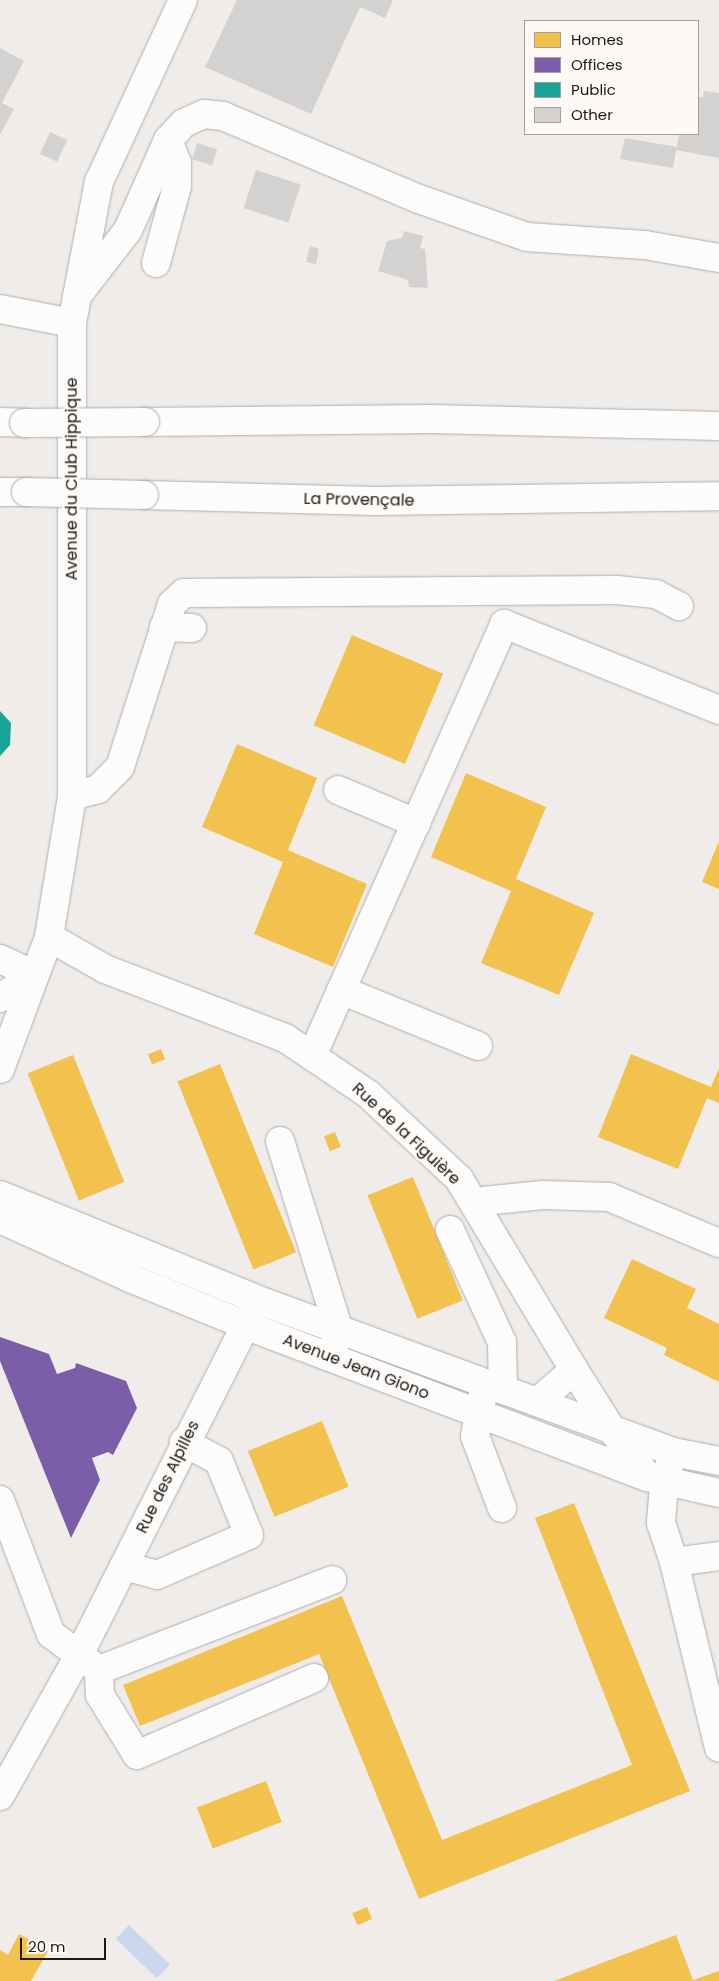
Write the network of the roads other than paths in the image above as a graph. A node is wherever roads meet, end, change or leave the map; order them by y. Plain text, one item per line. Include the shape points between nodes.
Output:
1 (183, 0) edge
2 (168, 140) junction
3 (719, 258) edge
4 (156, 263) dead end
5 (77, 296) junction
6 (0, 309) edge
7 (72, 323) junction
8 (719, 410) edge
9 (431, 419) junction
10 (12, 423) edge
11 (719, 426) edge
12 (13, 492) edge
13 (719, 496) edge
14 (375, 501) junction
15 (719, 510) edge
16 (679, 606) dead end
17 (164, 627) junction
18 (192, 628) dead end
19 (719, 710) edge
20 (338, 790) dead end
21 (72, 796) junction
22 (416, 823) junction
23 (49, 938) junction
24 (0, 959) edge
25 (35, 975) junction
26 (341, 990) junction
27 (0, 998) edge
28 (478, 1046) dead end
29 (312, 1056) junction
30 (0, 1069) edge
31 (280, 1141) dead end
32 (0, 1195) edge
33 (473, 1202) junction
34 (0, 1219) edge
35 (450, 1230) dead end
36 (719, 1243) edge
37 (258, 1300) junction
38 (245, 1325) junction
39 (339, 1330) junction
40 (330, 1357) junction
41 (574, 1370) junction
42 (494, 1387) junction
43 (537, 1402) junction
44 (478, 1413) junction
45 (612, 1430) junction
46 (184, 1442) junction
47 (673, 1452) junction
48 (719, 1461) edge
49 (656, 1480) junction
50 (719, 1492) edge
51 (0, 1500) edge
52 (502, 1508) dead end
53 (719, 1556) edge
54 (674, 1562) junction
55 (124, 1566) junction
56 (332, 1580) dead end
57 (89, 1662) junction
58 (314, 1678) dead end
59 (719, 1748) edge
60 (0, 1796) edge

1 - 5 main road, Avenue du Club Hippique via 99,182
2 - 3 main road via 184,123 204,114 223,116 419,199 527,237 644,245
2 - 4 main road via 177,163 177,186
2 - 5 main road via 128,230
5 - 7 main road, Avenue du Club Hippique
6 - 7 main road
7 - 21 main road, Avenue du Club Hippique
8 - 9 main road
9 - 10 main road, bridge
9 - 11 main road
12 - 14 main road, La Provençale, bridge
13 - 14 main road, La Provençale
14 - 15 main road
16 - 17 main road via 656,594 617,590 184,593 172,604
17 - 18 main road
17 - 21 main road via 120,767 98,790
19 - 22 main road via 504,624
20 - 22 main road
21 - 23 main road, Avenue du Club Hippique
22 - 26 main road
23 - 25 main road, Avenue du Club Hippique
23 - 29 main road, Rue de la Figuière via 105,969 271,1032
24 - 25 main road
25 - 27 main road
25 - 30 main road, Avenue du Club Hippique
26 - 28 main road
26 - 29 main road
29 - 33 main road, Rue de la Figuière via 368,1094 459,1179
31 - 39 main road
32 - 37 main road, Avenue Jean Giono
33 - 36 main road via 543,1195 609,1197
33 - 41 main road, Rue de la Figuière
34 - 38 main road, Avenue Jean Giono via 130,1278
35 - 42 main road via 502,1342
37 - 38 main road, Rue des Alpilles
37 - 39 main road, Avenue Jean Giono
38 - 40 main road, Avenue Jean Giono
38 - 46 main road, Rue des Alpilles
39 - 40 main road
39 - 42 main road, Avenue Jean Giono
40 - 44 main road, Avenue Jean Giono
41 - 43 main road
41 - 45 main road, Rue de la Figuière
42 - 43 main road, Avenue Jean Giono
42 - 44 main road
43 - 45 main road, Avenue Jean Giono
44 - 49 main road, Avenue Jean Giono
44 - 52 main road via 475,1436
45 - 47 main road, Avenue Jean Giono
45 - 49 main road, Rue de la Figuière
46 - 55 main road, Rue des Alpilles
46 - 55 main road via 219,1461 250,1535 156,1576
47 - 48 main road, Avenue Jean Giono
47 - 49 main road
49 - 50 main road, Avenue Jean Giono
49 - 54 main road via 661,1524
51 - 57 main road via 51,1634
53 - 54 main road
54 - 59 main road
55 - 57 main road, Rue des Alpilles
56 - 57 main road
57 - 58 main road via 100,1695 137,1755
57 - 60 main road, Rue des Alpilles

